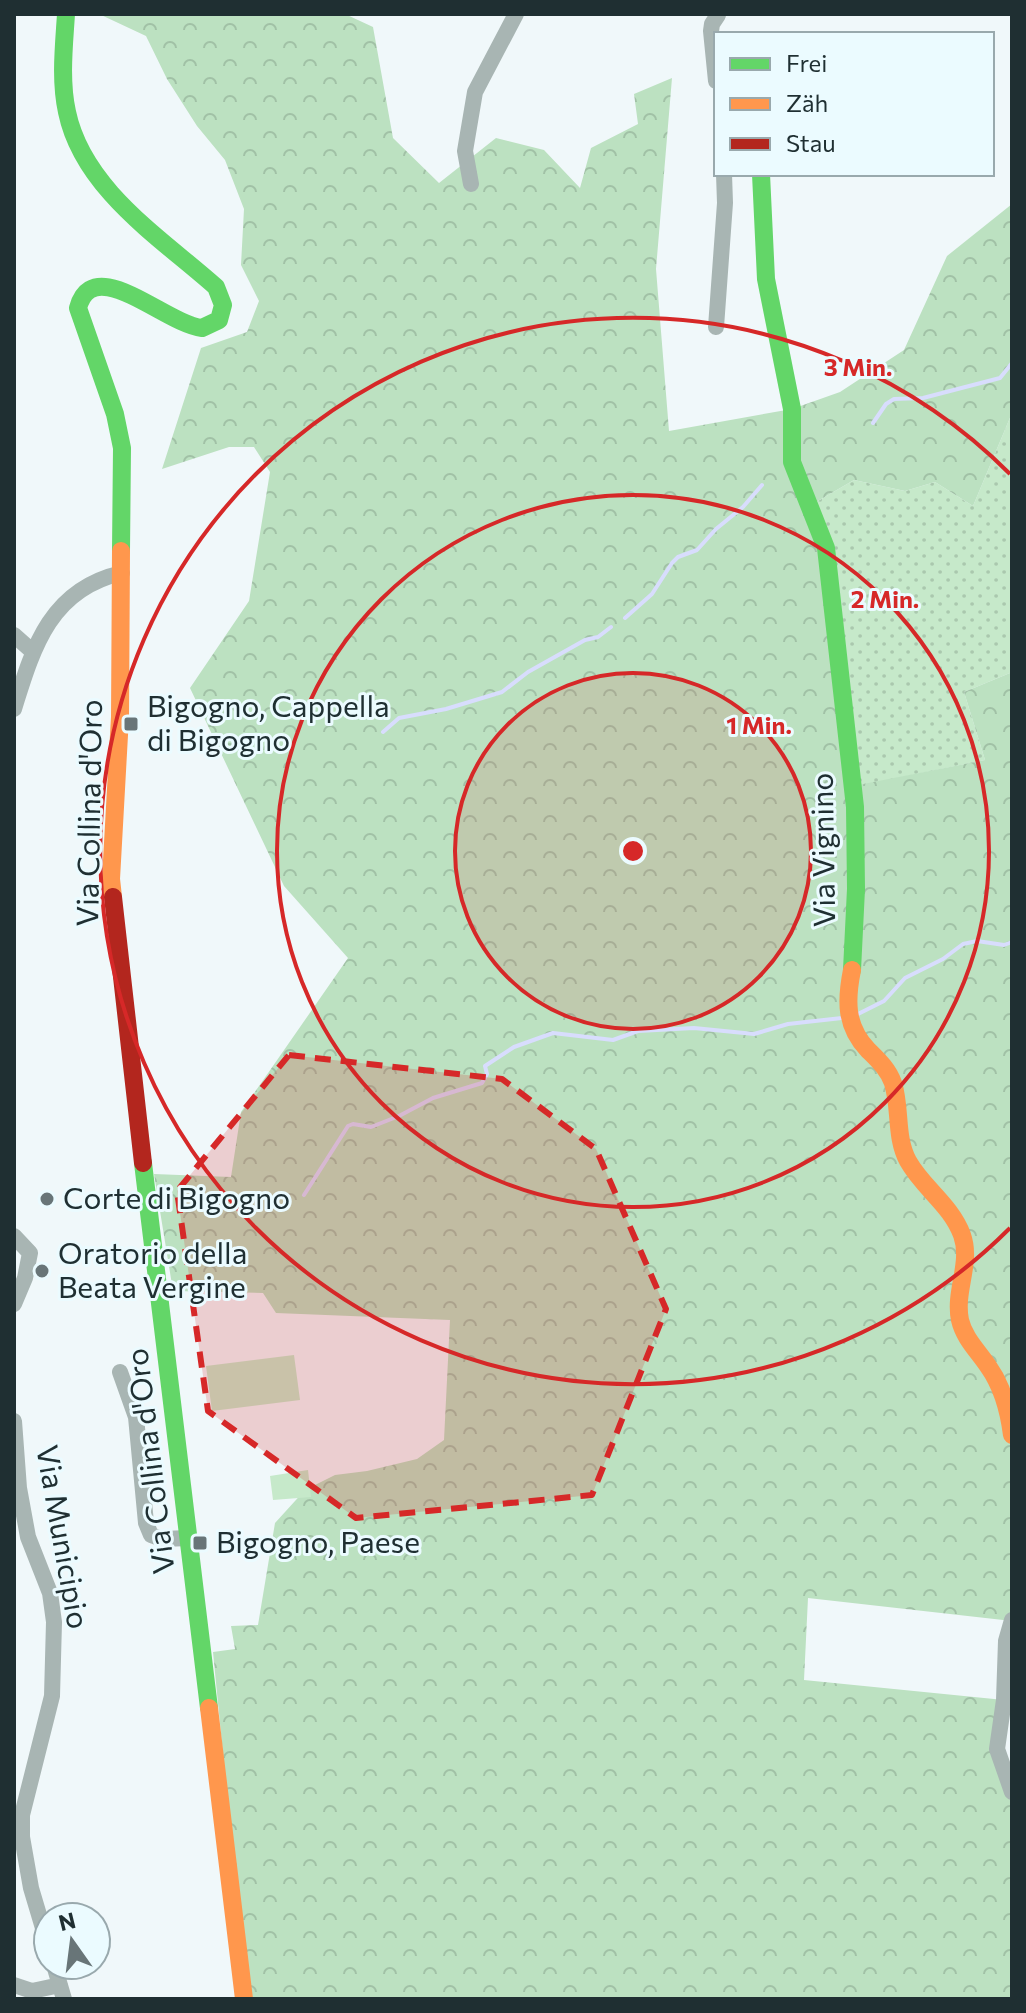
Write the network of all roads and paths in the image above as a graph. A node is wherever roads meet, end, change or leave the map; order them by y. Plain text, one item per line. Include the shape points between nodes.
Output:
1 (66, 14) edge
2 (516, 14) edge
3 (718, 14) edge
4 (714, 61) edge
5 (724, 176) edge
6 (761, 176) edge
7 (471, 184) dead end
8 (716, 327) dead end
9 (122, 573) junction
10 (14, 635) edge
11 (32, 651) junction
12 (14, 709) edge
13 (14, 1236) edge
14 (14, 1304) edge
15 (120, 1372) dead end
16 (14, 1421) edge
17 (1012, 1435) edge
18 (17, 1485) edge
19 (189, 1538) junction
20 (1012, 1620) edge
21 (1012, 1792) edge
22 (35, 1901) edge
23 (14, 1985) edge
24 (62, 1992) edge
25 (244, 1999) edge

1 - 9 street, Via Collina d'Oro via 64,99 73,137 110,194 222,298 221,319 200,328 114,286 90,286 80,297 79,317 119,432
2 - 7 street via 475,92 465,151
3 - 4 street via 711,31
5 - 8 street
6 - 17 street, Via Vignino via 766,279 792,409 792,462 826,548 849,745 856,854 854,955 845,999 853,1032 889,1074 898,1101 899,1142 908,1162 964,1240 960,1319 1003,1393
9 - 11 street via 93,583 65,603
9 - 19 street, Via Collina d'Oro via 111,879
10 - 11 street
11 - 12 street
13 - 14 street via 30,1253
15 - 19 street via 136,1417 146,1523 151,1535 162,1539
16 - 18 street, Via Municipio
18 - 22 street, Via Municipio via 54,1622 52,1696 22,1815
19 - 25 street, Via Collina d'Oro
20 - 21 street via 997,1749
23 - 24 street

